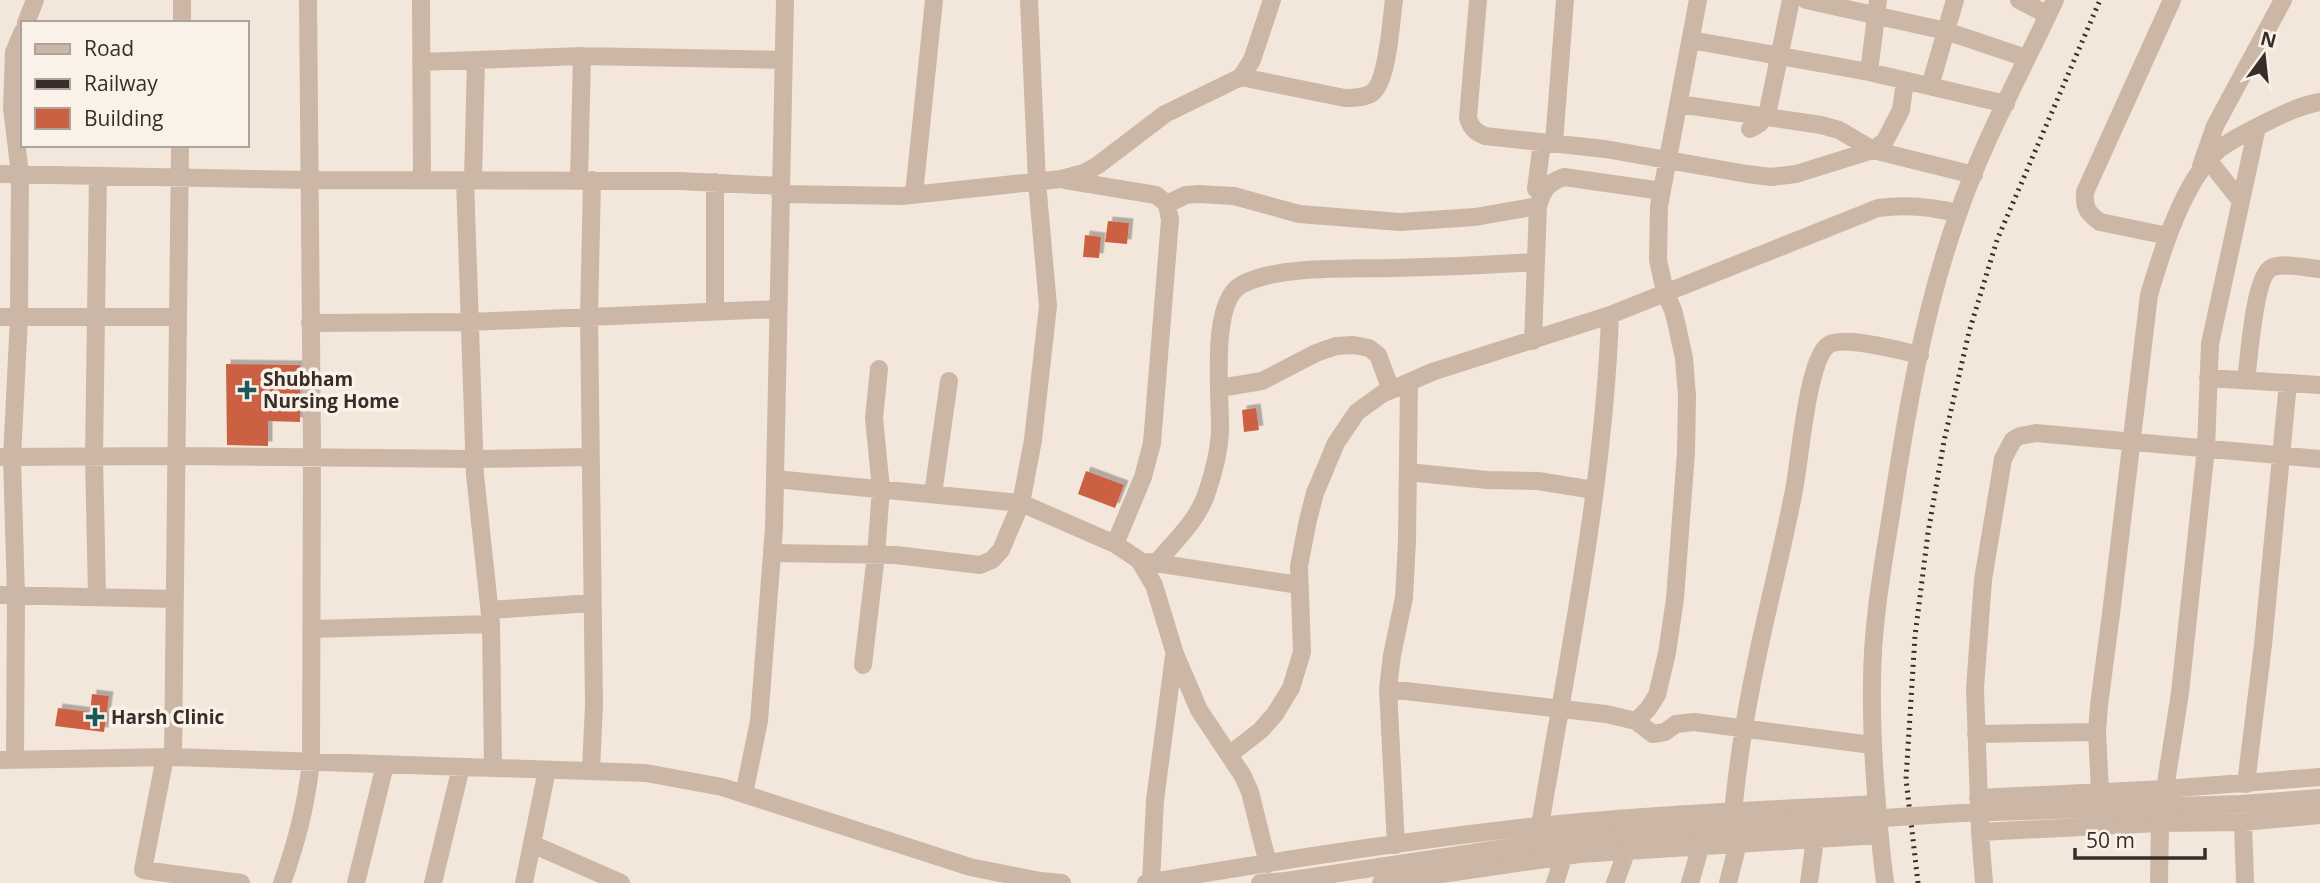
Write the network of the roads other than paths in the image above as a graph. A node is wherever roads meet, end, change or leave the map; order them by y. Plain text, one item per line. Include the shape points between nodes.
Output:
1 (35, 0) edge
2 (182, 0) edge
3 (308, 0) edge
4 (421, 0) edge
5 (785, 0) edge
6 (932, 0) edge
7 (1029, 0) edge
8 (1272, 0) edge
9 (1394, 0) edge
10 (1478, 0) edge
11 (1565, 0) edge
12 (1698, 0) edge
13 (1791, 0) edge
14 (1806, 0) edge
15 (1955, 0) edge
16 (2019, 0) edge
17 (2172, 0) edge
18 (2283, 0) edge
19 (1877, 7) edge
20 (2051, 8) edge
21 (27, 21) edge
22 (182, 21) edge
23 (1946, 31) junction
24 (21, 36) edge
25 (1691, 40) junction
26 (582, 56) junction
27 (1781, 56) junction
28 (2026, 58) junction
29 (476, 60) junction
30 (783, 60) junction
31 (421, 62) junction
32 (1869, 72) junction
33 (1241, 78) junction
34 (7, 79) edge
35 (1905, 81) junction
36 (1930, 86) junction
37 (2320, 102) edge
38 (1679, 104) junction
39 (2006, 104) junction
40 (1765, 117) junction
41 (2257, 127) junction
42 (1750, 129) dead end
43 (1548, 142) junction
44 (180, 147) edge
45 (1873, 150) junction
46 (1668, 160) junction
47 (2204, 166) junction
48 (0, 174) edge
49 (20, 174) junction
50 (1974, 175) junction
51 (98, 176) junction
52 (180, 179) junction
53 (1061, 179) junction
54 (308, 180) junction
55 (422, 180) junction
56 (469, 180) junction
57 (586, 180) junction
58 (715, 182) junction
59 (1037, 183) junction
60 (780, 190) junction
61 (1662, 191) junction
62 (914, 194) junction
63 (1537, 198) junction
64 (2240, 200) junction
65 (1167, 204) junction
66 (1958, 213) junction
67 (2168, 236) junction
68 (1536, 261) junction
69 (2319, 267) edge
70 (1665, 292) junction
71 (777, 309) junction
72 (715, 312) junction
73 (1610, 315) junction
74 (0, 317) edge
75 (19, 317) junction
76 (178, 317) junction
77 (589, 317) junction
78 (97, 318) junction
79 (470, 322) junction
80 (310, 323) junction
81 (1532, 341) junction
82 (1920, 355) junction
83 (879, 369) dead end
84 (2208, 378) junction
85 (2246, 380) junction
86 (949, 382) dead end
87 (1409, 382) junction
88 (2288, 383) junction
89 (2320, 385) edge
90 (1220, 388) junction
91 (1391, 390) junction
92 (2130, 442) junction
93 (2206, 448) junction
94 (177, 456) junction
95 (2281, 456) junction
96 (94, 457) junction
97 (590, 457) junction
98 (6, 458) edge
99 (312, 458) junction
100 (475, 459) junction
101 (2320, 459) edge
102 (1408, 472) junction
103 (775, 479) junction
104 (881, 489) junction
105 (1594, 490) junction
106 (933, 494) junction
107 (1021, 503) junction
108 (1115, 544) junction
109 (772, 552) junction
110 (876, 555) junction
111 (1148, 561) junction
112 (1299, 585) junction
113 (8, 596) edge
114 (97, 596) junction
115 (175, 599) junction
116 (592, 603) junction
117 (490, 617) junction
118 (312, 629) junction
119 (1175, 654) junction
120 (863, 665) dead end
121 (1388, 689) junction
122 (1561, 710) junction
123 (1636, 721) junction
124 (1744, 727) junction
125 (2097, 732) junction
126 (1976, 734) junction
127 (1872, 745) junction
128 (1229, 755) junction
129 (169, 757) junction
130 (8, 760) edge
131 (311, 762) junction
132 (385, 765) junction
133 (461, 767) junction
134 (493, 768) junction
135 (547, 770) junction
136 (591, 771) junction
137 (2320, 777) edge
138 (2246, 784) junction
139 (2165, 789) junction
140 (2100, 791) junction
141 (744, 794) junction
142 (2320, 798) edge
143 (1978, 799) junction
144 (1877, 804) junction
145 (1733, 812) junction
146 (2320, 815) edge
147 (2243, 822) junction
148 (2160, 823) junction
149 (1540, 826) junction
150 (1980, 832) junction
151 (1879, 835) junction
152 (1815, 839) junction
153 (1738, 843) junction
154 (532, 844) junction
155 (1396, 845) junction
156 (1702, 845) junction
157 (1627, 850) junction
158 (1564, 855) junction
159 (1268, 864) junction
160 (1477, 875) edge
161 (142, 876) edge
162 (241, 883) edge
163 (282, 883) edge
164 (356, 883) edge
165 (433, 883) edge
166 (524, 883) edge
167 (621, 883) edge
168 (1062, 883) edge
169 (1149, 883) edge
170 (1260, 883) edge
171 (1381, 883) edge
172 (1555, 883) edge
173 (1615, 883) edge
174 (1690, 883) edge
175 (1728, 883) edge
176 (1809, 883) edge
177 (1885, 883) edge
178 (1984, 883) edge
179 (2160, 883) edge
180 (2245, 883) edge

1 - 21 street
2 - 22 street
3 - 54 street
4 - 31 street
5 - 30 street
6 - 62 street
7 - 59 street
8 - 33 street via 1252,60
9 - 33 street via 1382,80 1373,92 1345,98
10 - 43 street via 1470,126 1485,136
11 - 43 street
12 - 25 street
13 - 27 street
14 - 19 street
15 - 23 street
16 - 20 street
17 - 67 street via 2094,170 2084,206 2100,222
18 - 47 street via 2215,126
19 - 23 street
19 - 32 street
20 - 28 street
23 - 28 street
23 - 36 street
24 - 34 street
25 - 27 street
25 - 38 street
26 - 29 street
26 - 30 street
26 - 57 street
27 - 32 street
27 - 40 street
28 - 39 street
29 - 31 street
29 - 56 street
30 - 60 street
31 - 55 street
32 - 35 street
33 - 53 street via 1165,114 1098,165
34 - 49 street
35 - 36 street
35 - 45 street via 1894,126
36 - 39 street
37 - 41 street
38 - 40 street
38 - 46 street
39 - 50 street
40 - 42 street
40 - 45 street via 1839,130
41 - 47 street via 2218,150
41 - 64 street
43 - 46 street
43 - 63 street
44 - 52 street
45 - 46 street via 1817,169 1771,177
45 - 50 street
46 - 61 street
47 - 64 street
47 - 67 street
48 - 49 street
49 - 51 street
49 - 75 street
50 - 66 street
51 - 52 street
51 - 78 street
52 - 54 street
52 - 76 street
53 - 59 street
53 - 65 street via 1156,195
54 - 55 street
54 - 80 street
55 - 56 street
56 - 57 street
56 - 79 street
57 - 58 street
57 - 77 street
58 - 60 street
58 - 72 street
59 - 62 street
59 - 107 street via 1048,306
60 - 62 street
60 - 71 street
61 - 63 street via 1564,177 1552,181
61 - 70 street via 1658,260
63 - 65 street via 1475,217 1400,222 1299,214 1234,196 1186,195
63 - 68 street
64 - 84 street via 2214,315
65 - 108 street via 1170,236 1152,443
66 - 70 street via 1903,205 1878,208
66 - 82 street via 1938,273
67 - 92 street via 2148,295
68 - 81 street
68 - 90 street via 1320,269 1240,285 1230,294 1220,323
69 - 85 street via 2282,266 2266,271 2260,283
70 - 73 street
70 - 123 street via 1674,310 1684,358 1686,452 1667,653 1657,695
71 - 72 street
71 - 103 street
72 - 77 street
73 - 81 street
73 - 105 street
74 - 75 street
75 - 78 street
75 - 98 street
76 - 78 street
76 - 94 street
77 - 79 street
77 - 97 street
78 - 96 street
79 - 80 street
79 - 100 street
80 - 99 street
81 - 87 street
82 - 124 street via 1848,342 1828,345 1821,354
82 - 127 street via 1900,450 1878,599
83 - 104 street via 874,418
84 - 85 street
84 - 93 street
85 - 88 street
86 - 106 street
87 - 91 street
87 - 102 street
88 - 89 street
88 - 95 street
90 - 91 street via 1262,381 1316,353 1354,345 1378,355
90 - 111 street via 1220,435 1207,493 1196,515
91 - 112 street via 1357,412 1336,443 1315,493
92 - 93 street
92 - 125 street
92 - 126 street via 2036,433 2020,436 2007,447 1983,580
93 - 95 street
93 - 139 street
94 - 96 street
94 - 99 street
94 - 115 street
95 - 101 street
95 - 138 street
96 - 98 street
96 - 114 street
97 - 100 street
97 - 116 street
98 - 113 street
99 - 100 street
99 - 118 street
100 - 117 street
102 - 105 street via 1538,481
102 - 121 street via 1404,598
103 - 104 street
103 - 109 street
104 - 106 street
104 - 110 street
105 - 122 street
106 - 107 street
107 - 108 street
107 - 110 street via 1001,550 980,565
108 - 111 street
109 - 110 street
109 - 141 street via 759,721
110 - 120 street
111 - 112 street
111 - 119 street
112 - 128 street via 1302,652 1291,688 1268,722
113 - 114 street
113 - 130 street
114 - 115 street
115 - 129 street
116 - 117 street
116 - 136 street
117 - 118 street
117 - 134 street
118 - 131 street
119 - 128 street via 1199,710
119 - 169 street
121 - 122 street
121 - 155 street
122 - 123 street
122 - 149 street
123 - 124 street via 1646,731 1658,734 1682,722
124 - 127 street
124 - 145 street
125 - 126 street
125 - 140 street
126 - 143 street
127 - 144 street
128 - 159 street via 1250,792
129 - 130 street
129 - 131 street
129 - 161 street
131 - 132 street
131 - 163 street via 304,814
132 - 133 street
132 - 164 street
133 - 134 street
133 - 165 street
134 - 135 street
135 - 136 street
135 - 154 street
136 - 141 street via 646,773
137 - 138 street
138 - 139 street
139 - 140 street
140 - 143 street
141 - 168 street via 970,867
142 - 170 street, bridge via 1961,813 1616,835
143 - 150 street
144 - 145 street
144 - 151 street
145 - 149 street
146 - 147 street
147 - 148 street
147 - 180 street
148 - 150 street
148 - 179 street
149 - 155 street
150 - 178 street
151 - 152 street
151 - 177 street
152 - 153 street
152 - 176 street
153 - 156 street
153 - 175 street
154 - 166 street
154 - 167 street
155 - 159 street
156 - 157 street
156 - 174 street
157 - 158 street
157 - 173 street
158 - 160 street
158 - 172 street
159 - 169 street
160 - 171 street
161 - 162 street

